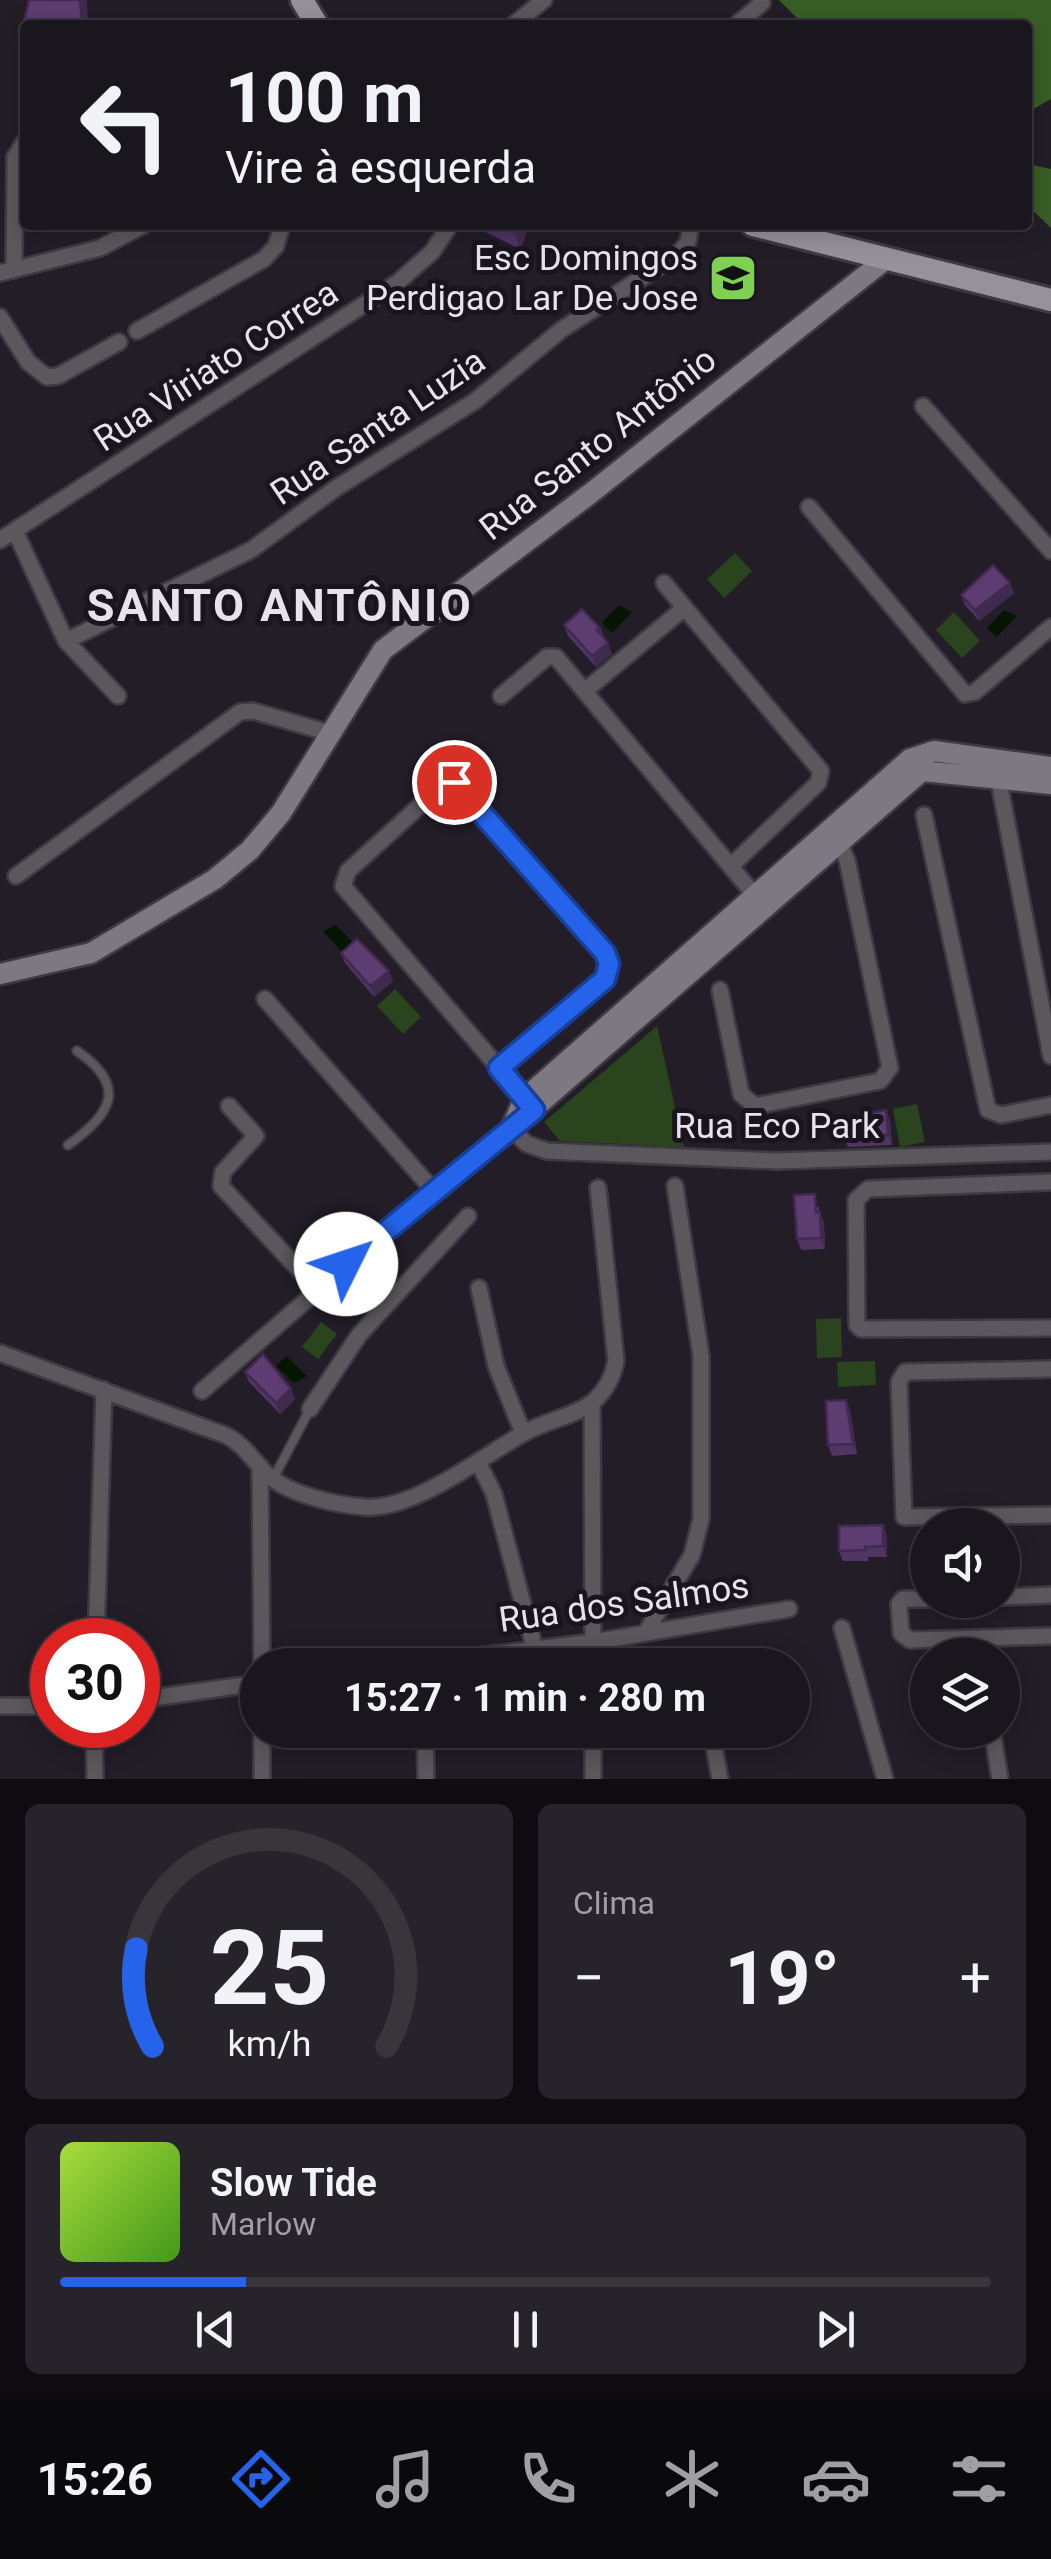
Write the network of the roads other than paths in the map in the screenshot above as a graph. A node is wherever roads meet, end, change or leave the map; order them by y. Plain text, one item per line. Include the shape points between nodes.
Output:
1 (544, 0) edge
2 (762, 4) dead end
3 (519, 20) edge
4 (742, 20) edge
5 (20, 148) edge
6 (134, 230) edge
7 (281, 230) edge
8 (447, 230) edge
9 (690, 230) edge
10 (773, 230) edge
11 (886, 258) junction
12 (7, 272) edge
13 (1051, 300) edge
14 (0, 317) edge
15 (137, 331) dead end
16 (119, 342) dead end
17 (923, 406) dead end
18 (809, 507) dead end
19 (7, 536) edge
20 (1051, 551) edge
21 (664, 584) dead end
22 (684, 609) junction
23 (1051, 627) edge
24 (66, 640) junction
25 (586, 690) junction
26 (118, 696) dead end
27 (501, 696) dead end
28 (333, 734) junction
29 (1051, 767) edge
30 (997, 769) junction
31 (1051, 784) edge
32 (924, 815) dead end
33 (836, 835) junction
34 (732, 864) junction
35 (16, 876) dead end
36 (760, 901) junction
37 (0, 974) edge
38 (720, 990) dead end
39 (265, 998) dead end
40 (77, 1052) dead end
41 (1051, 1056) edge
42 (499, 1068) junction
43 (529, 1104) junction
44 (1051, 1105) edge
45 (229, 1106) dead end
46 (511, 1129) junction
47 (68, 1145) dead end
48 (1051, 1152) edge
49 (1051, 1182) edge
50 (675, 1186) dead end
51 (598, 1188) dead end
52 (433, 1190) junction
53 (468, 1216) dead end
54 (479, 1288) dead end
55 (317, 1289) junction
56 (1051, 1328) edge
57 (0, 1353) edge
58 (1051, 1369) edge
59 (104, 1390) junction
60 (202, 1392) dead end
61 (592, 1403) junction
62 (310, 1409) joint
63 (523, 1433) junction
64 (478, 1462) junction
65 (260, 1466) junction
66 (273, 1480) junction
67 (1051, 1515) edge
68 (1051, 1595) edge
69 (1020, 1596) edge
70 (910, 1600) edge
71 (789, 1609) dead end
72 (97, 1618) edge
73 (842, 1628) dead end
74 (646, 1632) junction
75 (1051, 1636) edge
76 (593, 1642) junction
77 (534, 1646) junction
78 (262, 1648) edge
79 (521, 1648) edge
80 (593, 1648) edge
81 (240, 1686) edge
82 (160, 1697) edge
83 (0, 1706) edge
84 (30, 1706) edge
85 (94, 1748) edge
86 (262, 1748) edge
87 (425, 1748) edge
88 (593, 1748) edge
89 (714, 1748) edge
90 (995, 1748) edge
91 (95, 1779) edge
92 (262, 1779) edge
93 (426, 1779) edge
94 (592, 1779) edge
95 (720, 1779) edge
96 (884, 1779) edge
97 (1000, 1779) edge

1 - 3 street
2 - 4 street
5 - 12 street
6 - 12 street via 100,248
7 - 15 street via 264,260
8 - 19 street, Rua Viriato Correa via 397,283
9 - 24 street, Rua Santa Luzia via 677,255 234,561
10 - 11 main road
11 - 13 main road
11 - 28 street, Rua Santo Antônio via 401,635 368,671
14 - 16 street via 28,362 47,377
17 - 20 street
18 - 23 street via 965,694
19 - 24 street
21 - 22 street
22 - 25 street
22 - 34 street via 821,771 818,783
24 - 26 street
25 - 27 street via 552,656
25 - 34 street
28 - 35 street via 240,712
28 - 37 street, Rua Santo Antônio via 267,832 185,901 91,953
29 - 30 street
30 - 31 street
30 - 33 street via 922,752
30 - 41 street
32 - 44 street via 988,1110 1002,1115
33 - 36 street
33 - 38 street via 887,1076 755,1106 747,1102
34 - 36 street
36 - 43 street
39 - 52 street
40 - 47 lane via 100,1068 108,1105 96,1126
42 - 42 street via 605,979 609,964 450,782 348,871 343,886
42 - 43 street
43 - 46 street
45 - 55 street via 256,1136 223,1172 221,1186
46 - 48 street, Rua Eco Park via 536,1148 604,1154 777,1161
46 - 52 street
49 - 56 street via 868,1189 856,1200 861,1329
50 - 74 street via 701,1356 701,1518 692,1555
51 - 61 street via 616,1362 612,1379
52 - 55 street
53 - 62 street via 359,1335
54 - 63 street via 496,1366
55 - 60 street
57 - 59 street
58 - 67 street via 905,1372 898,1382 904,1516
59 - 65 street via 238,1442
59 - 72 street
61 - 63 street
61 - 76 street
62 - 66 lane
63 - 64 street
64 - 66 street via 384,1506 323,1498
64 - 77 street via 494,1494
65 - 66 street
65 - 78 street
68 - 69 street
70 - 75 street via 900,1604 901,1633 910,1640
71 - 74 street, Rua dos Salmos
73 - 96 street
74 - 76 street, Rua dos Salmos
76 - 77 street, Rua dos Salmos
76 - 80 street
77 - 79 street, Rua dos Salmos
81 - 82 street
83 - 84 street
85 - 91 street
86 - 92 street
87 - 93 street
88 - 94 street
89 - 95 street
90 - 97 street

